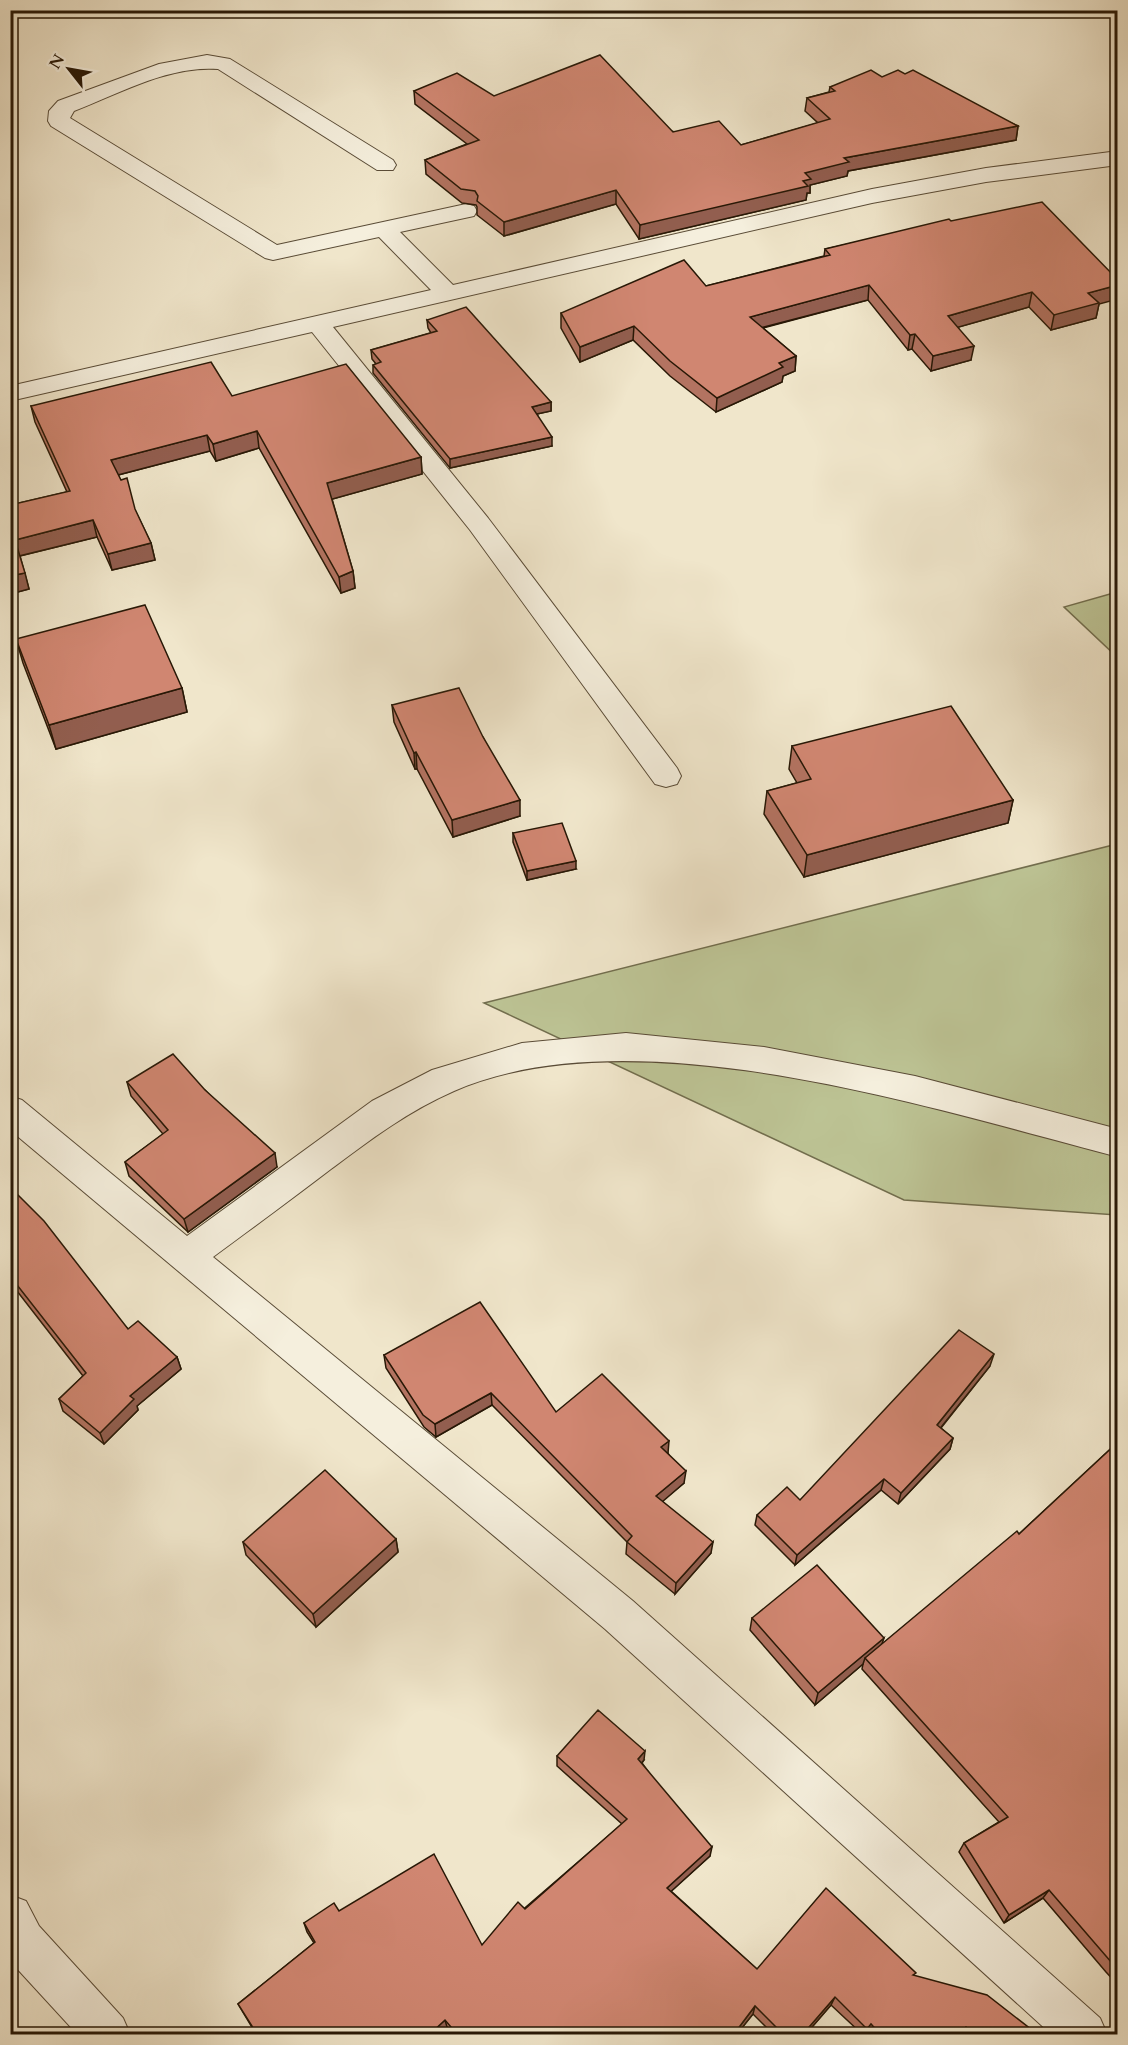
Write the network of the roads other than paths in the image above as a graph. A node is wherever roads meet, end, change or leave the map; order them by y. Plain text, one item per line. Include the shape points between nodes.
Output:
1 (1118, 158) edge
2 (385, 165) dead end
3 (466, 211) dead end
4 (384, 229) junction
5 (448, 294) junction
6 (318, 324) junction
7 (10, 394) edge
8 (666, 776) dead end
9 (10, 1110) edge
10 (1118, 1143) edge
11 (187, 1256) junction
12 (10, 1917) edge
13 (107, 2034) edge
14 (1084, 2034) edge

1 - 5 street via 986,175 872,196
2 - 4 street via 223,63 208,60 185,63 60,111 59,120 273,253
3 - 4 street
4 - 5 street
5 - 6 street
6 - 7 street
6 - 8 street via 479,525
9 - 11 street
10 - 11 street via 915,1090 764,1060 626,1046 522,1056 444,1080 384,1111
11 - 14 street via 619,1615
12 - 13 street via 23,1942

